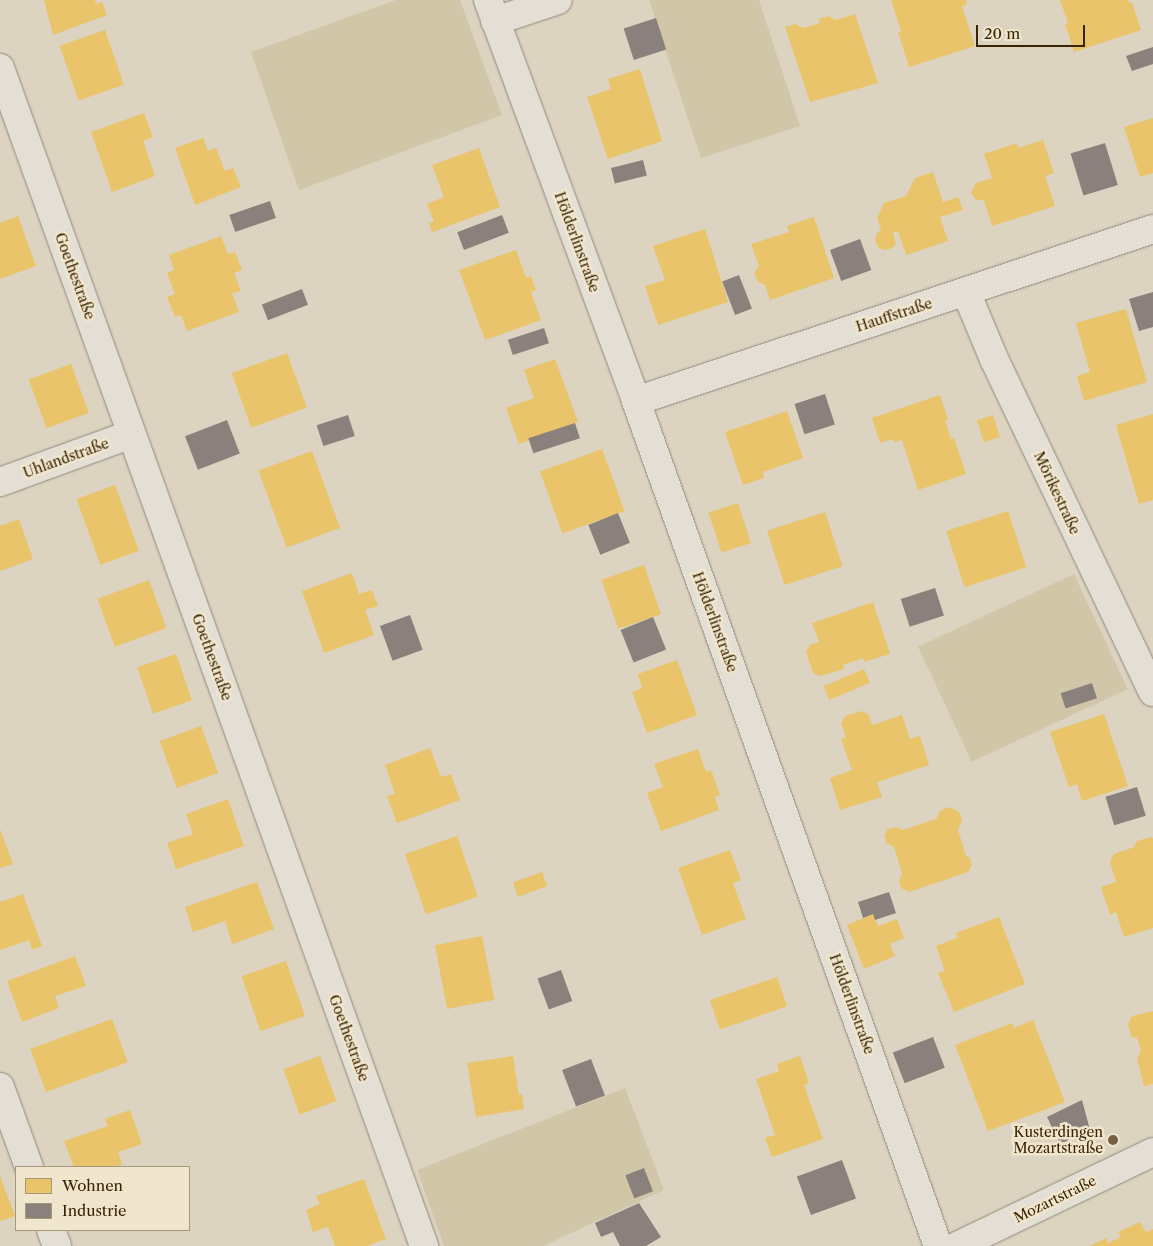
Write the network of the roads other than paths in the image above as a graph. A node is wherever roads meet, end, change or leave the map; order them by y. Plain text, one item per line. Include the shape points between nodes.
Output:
1 (558, 0) edge
2 (492, 10) edge
3 (0, 68) edge
4 (1153, 229) edge
5 (966, 292) junction
6 (636, 401) junction
7 (132, 434) junction
8 (0, 482) edge
9 (1153, 692) edge
10 (0, 1087) edge
11 (1153, 1152) edge
12 (29, 1166) edge
13 (51, 1231) edge
14 (57, 1246) edge
15 (424, 1246) edge
16 (938, 1246) edge
17 (957, 1246) edge

1 - 2 street
2 - 6 street, Hölderlinstraße
3 - 7 street, Goethestraße
4 - 5 street, Hauffstraße
5 - 6 street, Hauffstraße
5 - 9 street, Mörikestraße via 994,359
6 - 16 street, Hölderlinstraße
7 - 8 street, Uhlandstraße
7 - 15 street, Goethestraße
10 - 12 street
11 - 17 street, Mozartstraße
13 - 14 street

